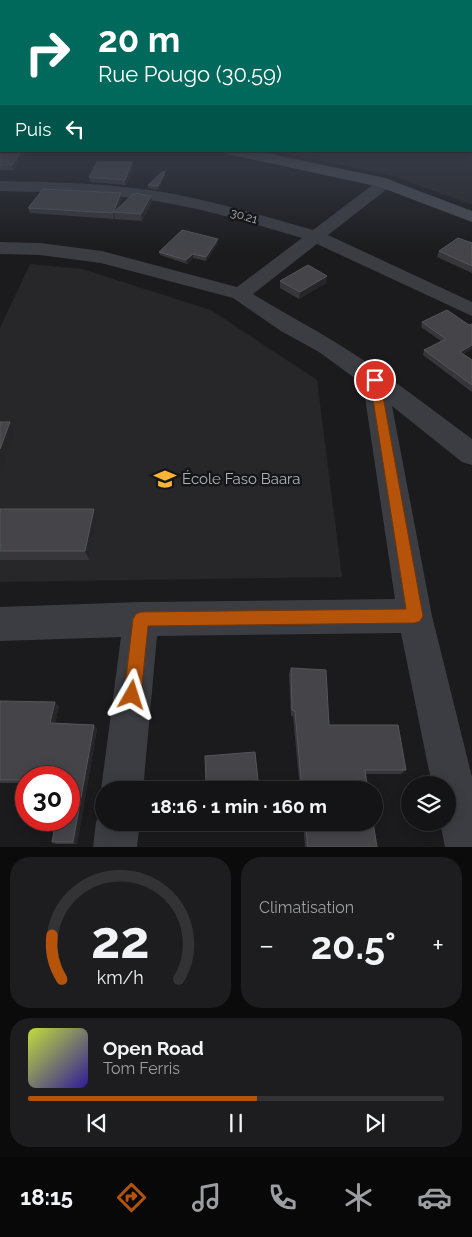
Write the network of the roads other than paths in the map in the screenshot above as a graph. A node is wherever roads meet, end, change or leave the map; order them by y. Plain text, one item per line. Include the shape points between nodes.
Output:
1 (341, 173) edge
2 (378, 173) edge
3 (386, 183) junction
4 (0, 186) edge
5 (472, 204) edge
6 (472, 217) edge
7 (315, 236) junction
8 (0, 248) edge
9 (240, 294) junction
10 (472, 310) edge
11 (375, 380) junction
12 (472, 454) edge
13 (415, 616) junction
14 (141, 619) junction
15 (0, 624) edge
16 (123, 781) edge
17 (117, 831) edge
18 (115, 847) edge
19 (467, 847) edge

1 - 3 main road
2 - 5 main road
3 - 6 main road
3 - 7 street
4 - 7 street, 30.21 / 30.21 via 149,195 227,211
7 - 9 street
7 - 10 street, 30.21 / 30.21
8 - 9 street via 40,249 102,257
9 - 11 street
11 - 12 street
11 - 13 street
13 - 14 street
13 - 19 street
14 - 15 street
14 - 16 street
17 - 18 street

